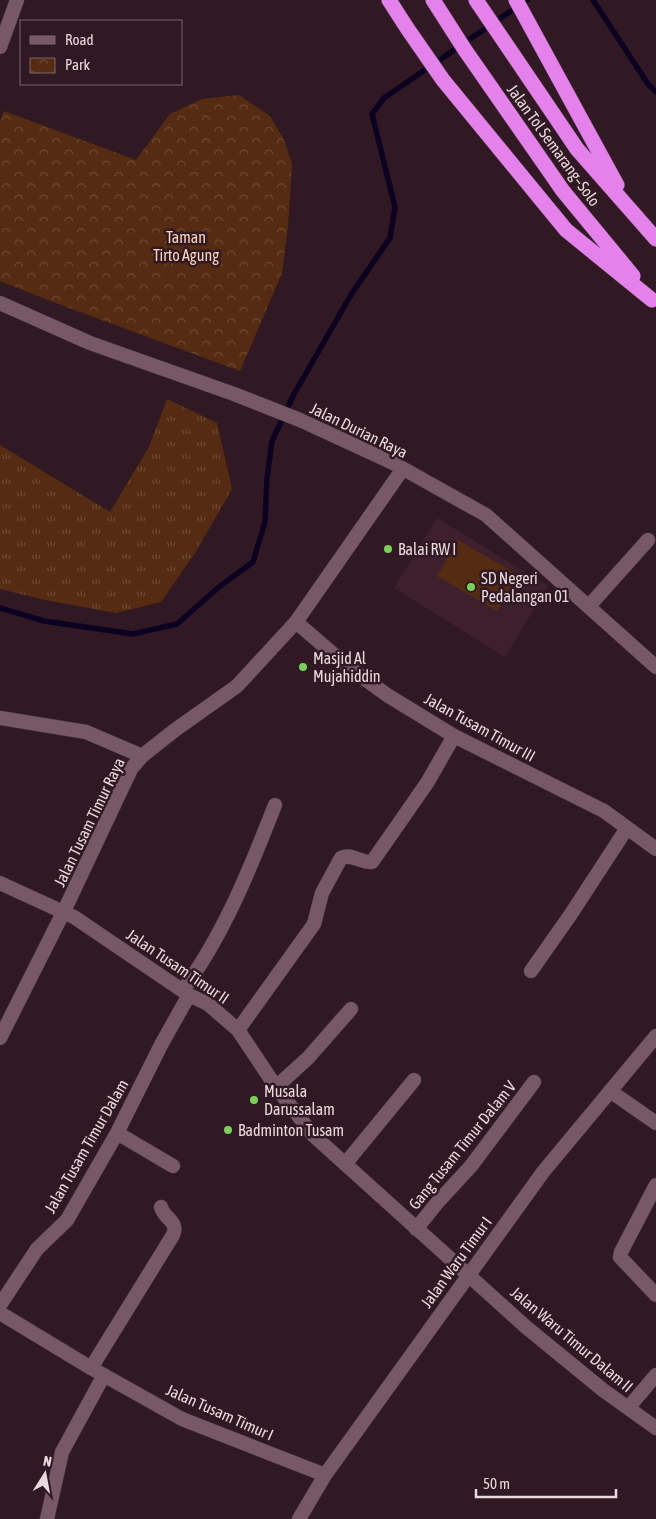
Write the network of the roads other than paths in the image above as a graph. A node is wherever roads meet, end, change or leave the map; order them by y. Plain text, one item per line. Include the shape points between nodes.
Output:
1 (17, 0) edge
2 (390, 0) edge
3 (476, 0) edge
4 (516, 0) edge
5 (436, 4) edge
6 (0, 47) edge
7 (631, 210) junction
8 (656, 239) edge
9 (654, 302) edge
10 (0, 303) edge
11 (402, 470) junction
12 (648, 540) dead end
13 (589, 606) junction
14 (296, 622) junction
15 (656, 667) edge
16 (0, 718) edge
17 (454, 736) junction
18 (142, 756) junction
19 (275, 806) dead end
20 (627, 828) junction
21 (656, 849) edge
22 (0, 883) edge
23 (64, 911) junction
24 (530, 971) dead end
25 (186, 993) junction
26 (351, 1009) dead end
27 (238, 1030) junction
28 (656, 1036) edge
29 (0, 1038) edge
30 (414, 1080) dead end
31 (534, 1082) dead end
32 (276, 1087) junction
33 (610, 1091) junction
34 (656, 1123) edge
35 (117, 1133) junction
36 (345, 1164) junction
37 (173, 1166) dead end
38 (656, 1185) edge
39 (161, 1207) dead end
40 (416, 1229) junction
41 (469, 1274) junction
42 (656, 1295) edge
43 (0, 1305) edge
44 (0, 1313) edge
45 (91, 1368) junction
46 (104, 1375) junction
47 (656, 1375) edge
48 (628, 1408) junction
49 (656, 1428) edge
50 (324, 1475) junction
51 (47, 1519) edge
52 (299, 1519) edge

1 - 6 street
2 - 9 highway via 443,80 566,230
3 - 7 highway, Jalan Tol Semarang–Solo via 578,150
4 - 7 highway
5 - 9 highway, Jalan Tol Semarang–Solo via 563,191
7 - 8 highway, Jalan Tol Semarang–Solo
10 - 11 street, Jalan Durian Raya via 90,343 300,420
11 - 13 street, Jalan Durian Raya via 486,515
11 - 14 street, Jalan Tusam Timur Raya
12 - 13 street
13 - 15 street, Jalan Durian Raya
14 - 17 street, Jalan Tusam Timur III via 346,665
14 - 18 street, Jalan Tusam Timur Raya via 237,686
16 - 18 street via 86,732
17 - 20 street, Jalan Tusam Timur III via 604,810
17 - 27 street via 427,783 372,862 348,856 341,858 322,893 314,924
18 - 23 street, Jalan Tusam Timur Raya via 131,770
19 - 25 street, Jalan Tusam Timur Dalam via 251,866
20 - 21 street, Jalan Tusam Timur III
20 - 24 street
22 - 23 street, Jalan Tusam Timur II
23 - 25 street, Jalan Tusam Timur II
23 - 29 street, Jalan Tusam Timur Raya
25 - 27 street, Jalan Tusam Timur II via 208,1004
25 - 35 street, Jalan Tusam Timur Dalam
26 - 32 street via 308,1058
27 - 32 street, Jalan Tusam Timur II
28 - 33 street, Jalan Waru Timur I
30 - 36 street
31 - 40 street, Gang Tusam Timur Dalam V via 471,1166
32 - 36 street, Jalan Tusam Timur II via 313,1135
33 - 34 street
33 - 41 street, Jalan Waru Timur I via 543,1172
35 - 37 street
35 - 43 street, Jalan Tusam Timur Dalam via 67,1220 37,1249
36 - 40 street, Jalan Tusam Timur II
38 - 42 street via 620,1257
39 - 45 street via 174,1224 173,1235
40 - 41 street, Jalan Tusam Timur II
41 - 48 street, Jalan Waru Timur Dalam II via 526,1327
41 - 50 street, Jalan Waru Timur I
44 - 45 street, Jalan Tusam Timur I
45 - 46 street, Jalan Tusam Timur I
46 - 50 street, Jalan Tusam Timur I via 182,1419
46 - 51 street via 62,1452
47 - 48 street
48 - 49 street, Jalan Waru Timur Dalam II
50 - 52 street, Jalan Waru Timur I

